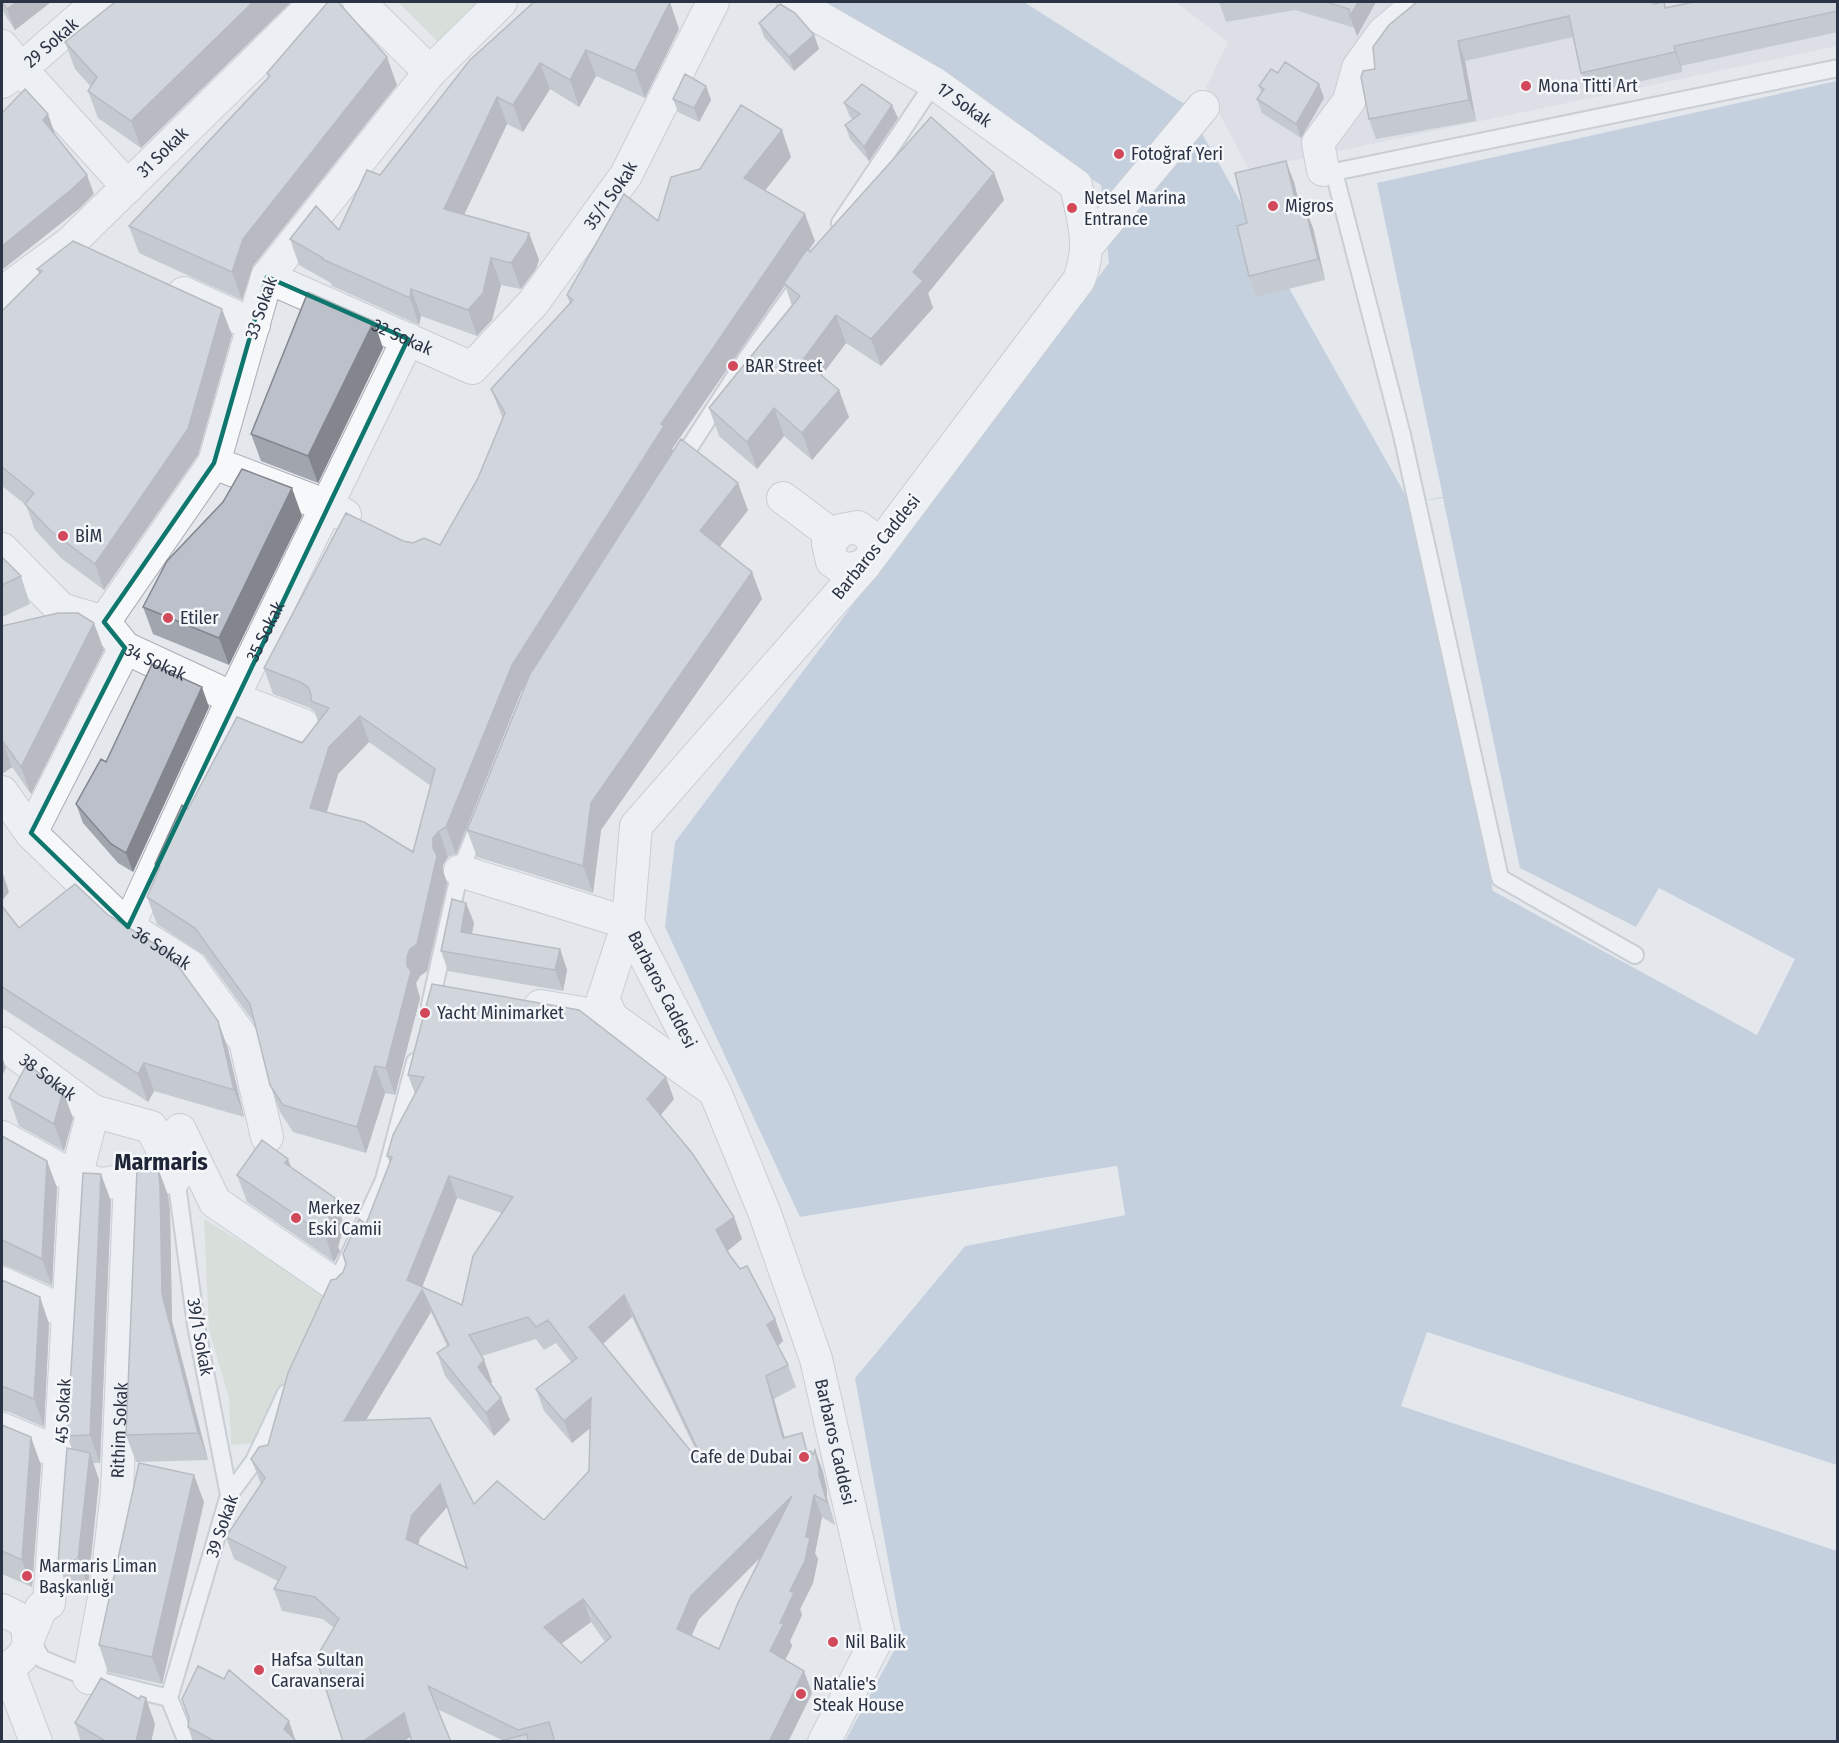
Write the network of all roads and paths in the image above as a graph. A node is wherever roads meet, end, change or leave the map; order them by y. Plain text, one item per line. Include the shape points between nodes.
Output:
1 (98, 2) edge
2 (316, 2) edge
3 (359, 2) edge
4 (501, 2) edge
5 (713, 2) edge
6 (793, 2) edge
7 (1420, 2) edge
8 (8, 66) edge
9 (1838, 68) edge
10 (430, 72) junction
11 (934, 83) junction
12 (1203, 107) dead end
13 (1323, 170) dead end
14 (128, 187) junction
15 (829, 240) edge
16 (71, 242) junction
17 (1088, 245) junction
18 (104, 257) edge
19 (809, 270) edge
20 (267, 277) junction
21 (157, 281) edge
22 (2, 293) edge
23 (254, 325) junction
24 (408, 339) junction
25 (472, 368) joint
26 (214, 463) junction
27 (670, 479) edge
28 (783, 498) dead end
29 (327, 506) junction
30 (375, 530) edge
31 (2, 549) edge
32 (869, 559) junction
33 (61, 609) junction
34 (104, 622) junction
35 (31, 623) edge
36 (125, 648) junction
37 (233, 698) junction
38 (303, 725) dead end
39 (2, 792) edge
40 (486, 806) edge
41 (31, 833) junction
42 (460, 871) junction
43 (628, 923) junction
44 (128, 927) junction
45 (1635, 955) dead end
46 (434, 987) junction
47 (467, 993) edge
48 (512, 1000) edge
49 (612, 1018) junction
50 (426, 1021) edge
51 (2, 1043) edge
52 (420, 1044) edge
53 (715, 1092) junction
54 (93, 1111) junction
55 (180, 1130) dead end
56 (2, 1137) edge
57 (267, 1137) dead end
58 (176, 1177) junction
59 (76, 1178) junction
60 (130, 1179) junction
61 (2, 1283) edge
62 (332, 1295) joint
63 (68, 1312) junction
64 (294, 1375) edge
65 (2, 1430) edge
66 (60, 1453) junction
67 (229, 1495) junction
68 (2, 1610) edge
69 (28, 1637) junction
70 (5, 1666) edge
71 (89, 1678) junction
72 (169, 1698) junction
73 (36, 1742) edge
74 (187, 1742) edge
75 (824, 1742) edge

1 - 8 street, 29 Sokak
2 - 14 street, 31 Sokak
3 - 10 street
4 - 10 street, 33 Sokak
5 - 25 street, 35/1 Sokak via 626,175 533,303
6 - 11 street, 17 Sokak
7 - 13 street via 1383,33 1358,68 1349,101 1318,143
8 - 14 street
9 - 45 lane via 1334,172 1402,435 1500,878
10 - 20 street, 33 Sokak
11 - 15 lane
11 - 17 street, 17 Sokak via 1076,185
12 - 17 street
14 - 16 street, 31 Sokak
16 - 18 street
16 - 22 street, 31 Sokak
17 - 32 street, Barbaros Caddesi via 1080,280
19 - 27 lane
20 - 23 street, 33 Sokak
20 - 24 street, 32 Sokak
21 - 23 street
23 - 26 street, 33 Sokak
24 - 25 street, 32 Sokak
24 - 29 street, 35 Sokak
26 - 29 street
26 - 34 street, 33 Sokak
28 - 32 street via 835,537 828,544 832,561 846,570
29 - 30 street
29 - 37 street, 35 Sokak
31 - 33 street
32 - 43 street, Barbaros Caddesi via 636,826
33 - 34 street
33 - 35 street
34 - 36 street, 34 Sokak
36 - 37 street, 34 Sokak
36 - 41 street
37 - 38 street, 34 Sokak
37 - 44 street, 35 Sokak
39 - 41 street, 36 Sokak
40 - 42 lane
41 - 44 street, 36 Sokak
42 - 43 street
42 - 46 lane
43 - 49 street via 603,999
43 - 53 street, Barbaros Caddesi
44 - 57 street, 36 Sokak via 189,966 245,1041
46 - 47 street
46 - 50 lane
48 - 49 street
49 - 53 street
51 - 54 street, 38 Sokak
52 - 62 lane via 384,1180
53 - 75 street, Barbaros Caddesi via 765,1214 816,1359 879,1635
54 - 58 street via 151,1127
54 - 59 street, 45 Sokak
55 - 62 street via 215,1202
56 - 59 street
58 - 60 street
58 - 67 lane, 39/1 Sokak via 196,1325
59 - 60 street via 103,1184
59 - 63 street, 45 Sokak
60 - 71 street, Rithim Sokak via 117,1492 106,1587
61 - 63 street
63 - 66 street, 45 Sokak
64 - 67 lane, 39 Sokak via 254,1461
65 - 66 street
66 - 69 street, 45 Sokak via 49,1603 41,1608
67 - 72 lane, 39 Sokak
68 - 69 street via 26,1622
69 - 70 street, 45 Sokak via 22,1659
69 - 71 lane via 42,1659
70 - 73 street
71 - 72 lane
72 - 74 lane

